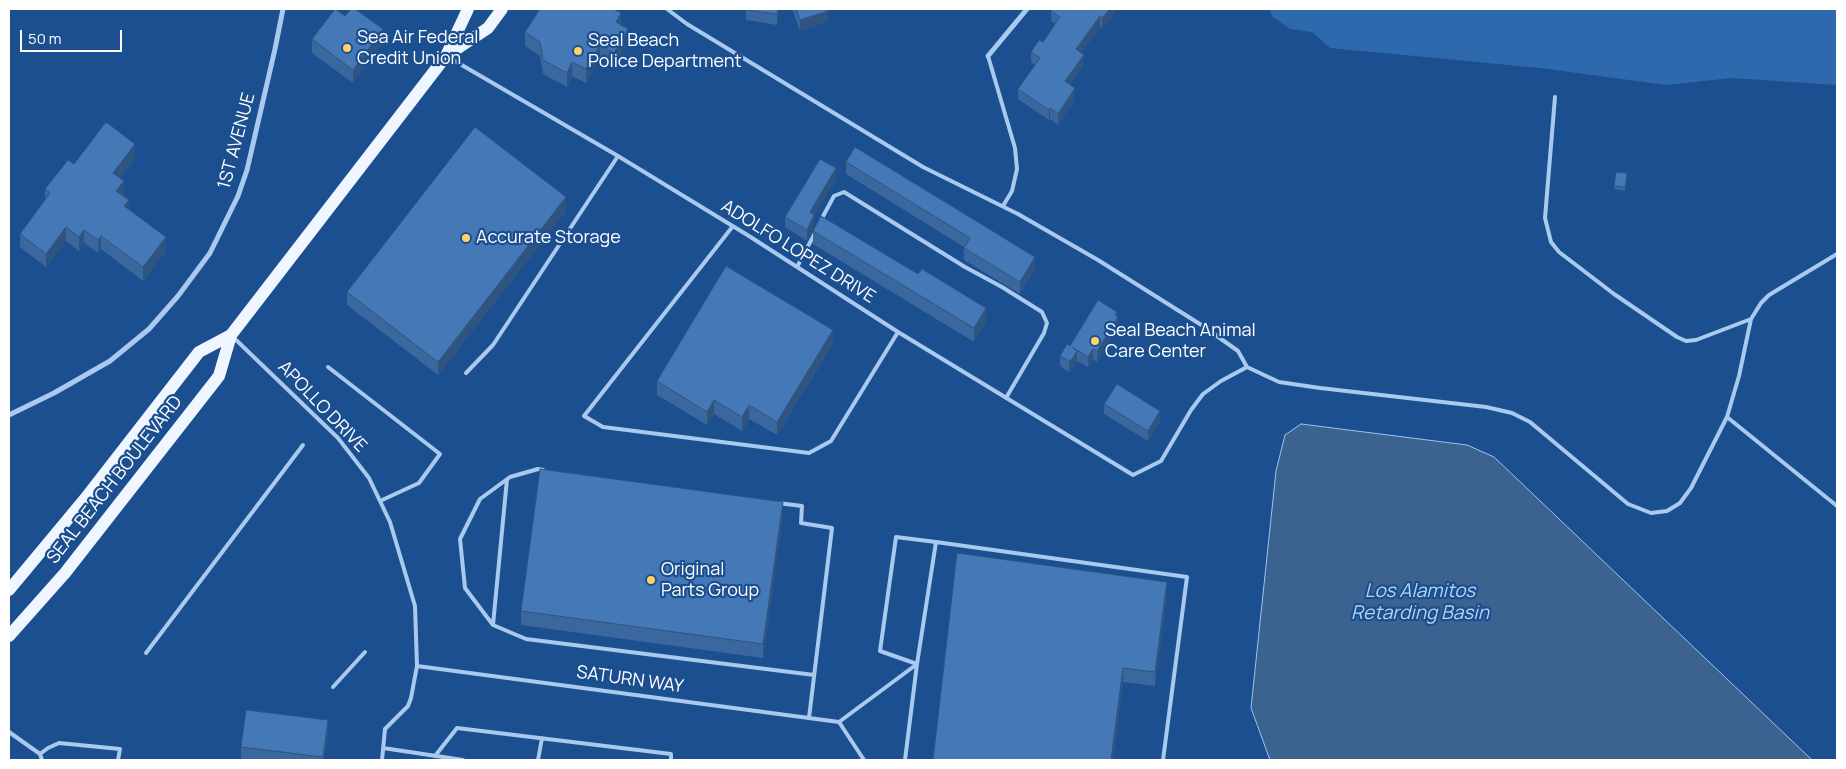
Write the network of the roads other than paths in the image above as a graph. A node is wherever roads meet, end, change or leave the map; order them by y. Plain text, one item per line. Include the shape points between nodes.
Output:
1 (283, 9) edge
2 (468, 9) edge
3 (502, 9) edge
4 (668, 9) edge
5 (1027, 9) edge
6 (446, 56) junction
7 (988, 56) joint
8 (1554, 97) dead end
9 (618, 156) junction
10 (1003, 206) junction
11 (733, 226) junction
12 (1837, 254) edge
13 (797, 266) junction
14 (1751, 319) junction
15 (898, 332) junction
16 (231, 335) junction
17 (328, 367) dead end
18 (1247, 367) junction
19 (466, 373) dead end
20 (1006, 398) junction
21 (9, 415) edge
22 (1727, 417) junction
23 (303, 445) dead end
24 (547, 470) edge
25 (507, 479) junction
26 (380, 501) junction
27 (773, 502) edge
28 (1837, 506) edge
29 (936, 542) junction
30 (9, 590) edge
31 (493, 625) junction
32 (9, 636) edge
33 (365, 652) dead end
34 (146, 653) dead end
35 (917, 664) junction
36 (417, 666) junction
37 (814, 676) junction
38 (333, 687) dead end
39 (809, 718) junction
40 (839, 722) junction
41 (9, 732) edge
42 (542, 738) junction
43 (383, 748) junction
44 (40, 754) junction
45 (421, 754) junction
46 (436, 756) junction
47 (42, 760) edge
48 (118, 760) edge
49 (382, 760) edge
50 (420, 760) edge
51 (463, 760) edge
52 (538, 760) edge
53 (671, 760) edge
54 (864, 760) edge
55 (905, 760) edge
56 (1163, 760) edge

1 - 21 street, 1ST AVENUE via 247,170 210,253 149,329 110,361
2 - 6 main road, SEAL BEACH BOULEVARD
3 - 6 main road, SEAL BEACH BOULEVARD via 488,28
4 - 10 lane via 687,24 923,167
5 - 7 street
6 - 9 lane, ADOLFO LOPEZ DRIVE
6 - 16 main road, SEAL BEACH BOULEVARD
7 - 10 lane via 1015,148 1017,169 1012,191
8 - 14 lane via 1545,218 1551,242 1559,252 1614,294 1686,341
9 - 11 lane, ADOLFO LOPEZ DRIVE
9 - 19 lane via 493,345
10 - 18 lane via 1098,260 1203,326 1238,351
11 - 13 lane, ADOLFO LOPEZ DRIVE
11 - 15 lane via 584,416 603,427 809,453 831,442
12 - 14 lane via 1769,295
13 - 15 lane, ADOLFO LOPEZ DRIVE
13 - 20 lane via 834,196 844,192 1042,312 1047,324 1042,337
14 - 22 lane
15 - 20 lane, ADOLFO LOPEZ DRIVE
16 - 26 lane, APOLLO DRIVE via 338,438 369,478
16 - 30 main road, SEAL BEACH BOULEVARD via 199,352
16 - 32 main road, SEAL BEACH BOULEVARD via 219,376 65,573
17 - 26 lane via 440,454 419,483
18 - 20 lane, ADOLFO LOPEZ DRIVE via 1203,394 1161,461 1133,475
18 - 22 lane via 1279,382 1486,407 1512,413 1530,422 1628,504 1650,512 1667,511 1680,503
22 - 28 lane
23 - 34 lane
24 - 25 lane via 538,469
25 - 31 lane
25 - 31 lane via 480,499 460,539 465,588
26 - 36 lane, APOLLO DRIVE via 390,522 415,606
27 - 37 lane via 802,506 801,523 832,528
29 - 35 lane
29 - 35 lane via 896,537 880,651
29 - 56 lane via 1187,577
31 - 37 lane via 526,640
33 - 38 lane
35 - 40 lane
35 - 55 lane
36 - 39 lane, SATURN WAY
36 - 43 lane, APOLLO DRIVE via 411,698 404,711 386,729
37 - 39 lane
39 - 40 lane, SATURN WAY
40 - 54 lane
41 - 44 lane
42 - 46 lane via 457,728
42 - 52 lane
42 - 53 lane via 672,754
43 - 45 lane
43 - 49 lane, APOLLO DRIVE
44 - 47 lane
44 - 48 lane via 59,743 120,749
45 - 46 lane
45 - 50 lane
46 - 51 lane

